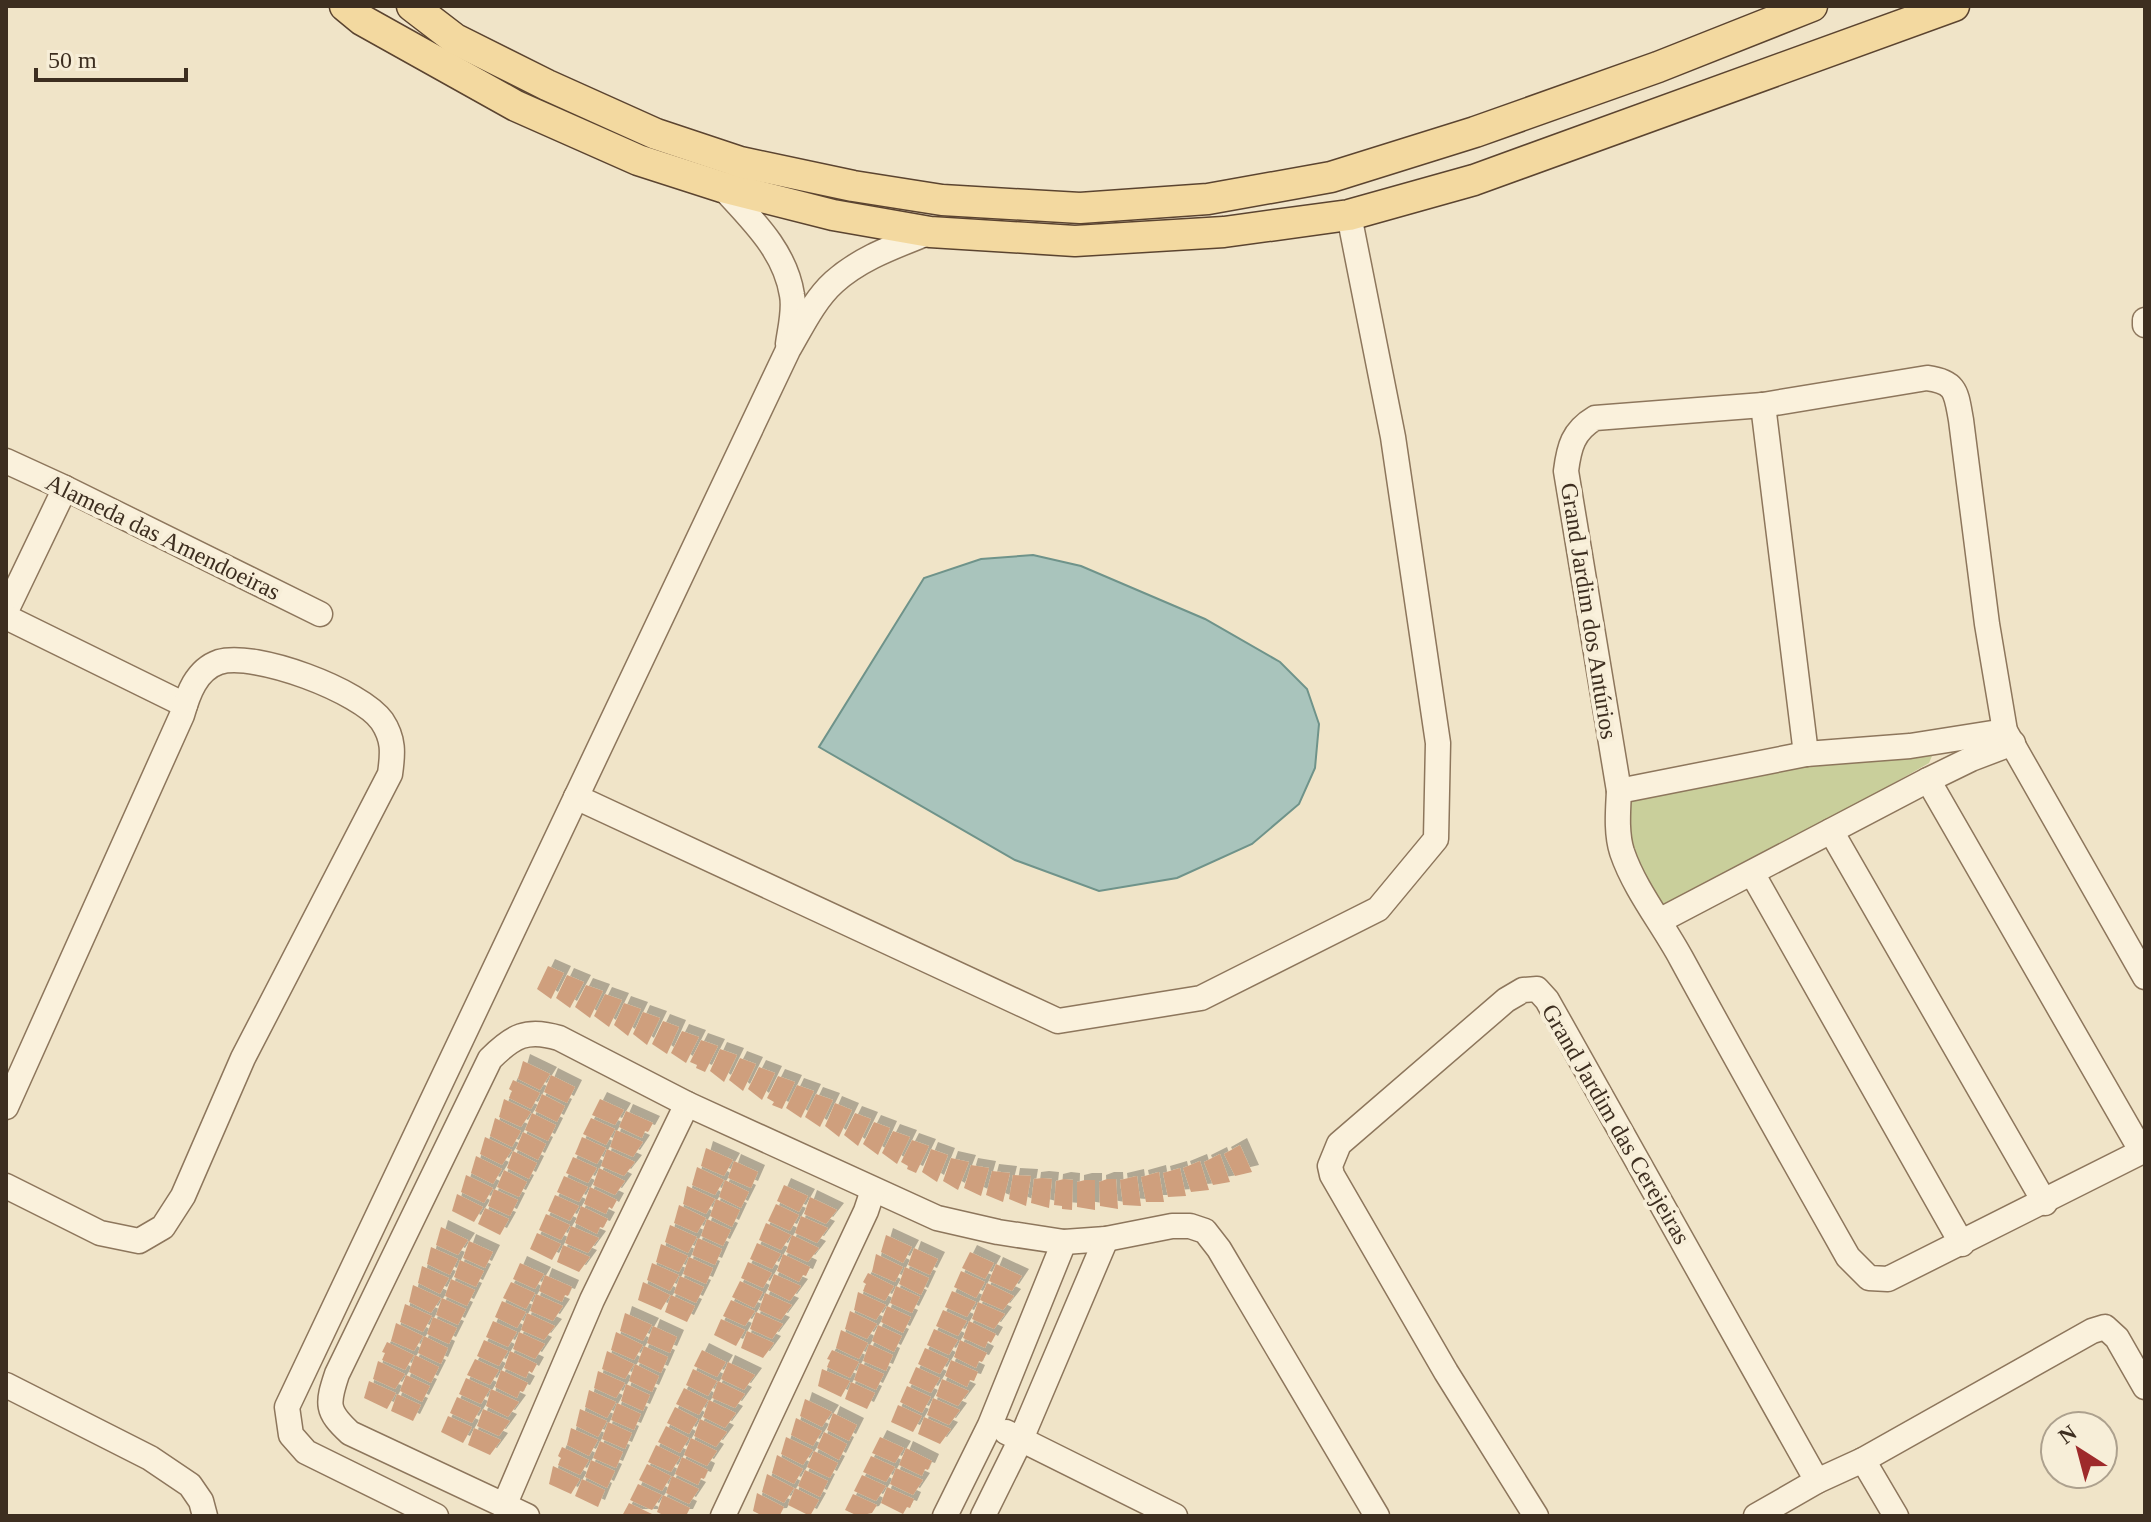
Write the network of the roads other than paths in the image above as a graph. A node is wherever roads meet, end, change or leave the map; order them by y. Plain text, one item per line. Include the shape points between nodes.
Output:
1 (345, 6) edge
2 (412, 6) edge
3 (1812, 6) edge
4 (1954, 6) edge
5 (722, 187) junction
6 (1349, 215) junction
7 (930, 232) junction
8 (788, 350) junction
9 (1763, 405) junction
10 (6, 461) edge
11 (65, 488) junction
12 (6, 611) edge
13 (320, 614) dead end
14 (6, 617) edge
15 (185, 705) junction
16 (2009, 737) junction
17 (1806, 754) junction
18 (1928, 780) junction
19 (1619, 791) junction
20 (576, 797) junction
21 (1831, 831) junction
22 (1752, 873) junction
23 (1661, 920) junction
24 (2145, 977) edge
25 (687, 1104) junction
26 (6, 1107) edge
27 (2144, 1151) edge
28 (6, 1186) edge
29 (873, 1190) junction
30 (2045, 1203) junction
31 (1106, 1239) junction
32 (1064, 1242) junction
33 (1962, 1244) junction
34 (6, 1385) edge
35 (2145, 1387) edge
36 (990, 1425) junction
37 (1021, 1439) junction
38 (1863, 1460) junction
39 (1817, 1481) junction
40 (504, 1506) junction
41 (205, 1516) edge
42 (436, 1516) edge
43 (527, 1516) edge
44 (723, 1516) edge
45 (945, 1516) edge
46 (983, 1516) edge
47 (1175, 1516) edge
48 (1377, 1516) edge
49 (1536, 1516) edge
50 (1756, 1516) edge
51 (1896, 1516) edge

1 - 5 main road via 516,106 638,160
2 - 3 main road via 455,39 547,85 656,134 740,162 942,200 1080,208 1208,199 1331,177 1658,67
4 - 6 main road via 1474,180
5 - 7 main road
5 - 8 street via 785,268 793,297
6 - 7 main road via 1224,232 1075,241
6 - 20 street via 1393,437 1438,743 1436,839 1378,909 1201,998 1058,1021
7 - 8 street via 868,257 833,283
8 - 20 street
9 - 16 street, Grand Jardim dos Antúrios via 1927,378 1944,380 1953,388
9 - 17 street
9 - 19 street, Grand Jardim dos Antúrios via 1595,418 1569,445 1566,471
10 - 11 street, Alameda das Amendoeiras
11 - 12 street
11 - 13 street, Alameda das Amendoeiras
14 - 15 street
15 - 26 street
15 - 28 street via 190,689 219,663 283,668 332,685 380,718 394,747 390,774 243,1058 183,1196 163,1227 139,1241 100,1233
16 - 17 street
16 - 18 street
16 - 24 street, Grand Jardim dos Antúrios
17 - 19 street
18 - 21 street
18 - 27 street, Grand Jardim dos Antúrios
19 - 23 street, Grand Jardim dos Antúrios via 1621,849
20 - 42 street via 287,1407 291,1435 306,1452
21 - 22 street
21 - 30 street
22 - 23 street
22 - 33 street
23 - 33 street, Grand Jardim dos Antúrios via 1859,1270 1869,1278 1888,1279
25 - 29 street
25 - 40 street via 592,1300
25 - 40 street via 550,1035 527,1033 506,1042 490,1059 337,1374 330,1406 350,1433
27 - 30 street, Grand Jardim dos Antúrios
29 - 32 street via 937,1218
29 - 44 street
30 - 33 street, Grand Jardim dos Antúrios
31 - 32 street
31 - 37 street
31 - 48 street via 1172,1226 1205,1231
32 - 36 street
34 - 41 street via 163,1466 190,1485
35 - 38 street via 2105,1327
36 - 37 street
36 - 45 street
37 - 46 street
37 - 47 street
38 - 39 street
38 - 51 street
39 - 49 street, Grand Jardim das Cerejeiras via 1547,1000 1537,989 1523,990 1339,1144 1330,1166 1446,1372
39 - 50 street
40 - 43 street

